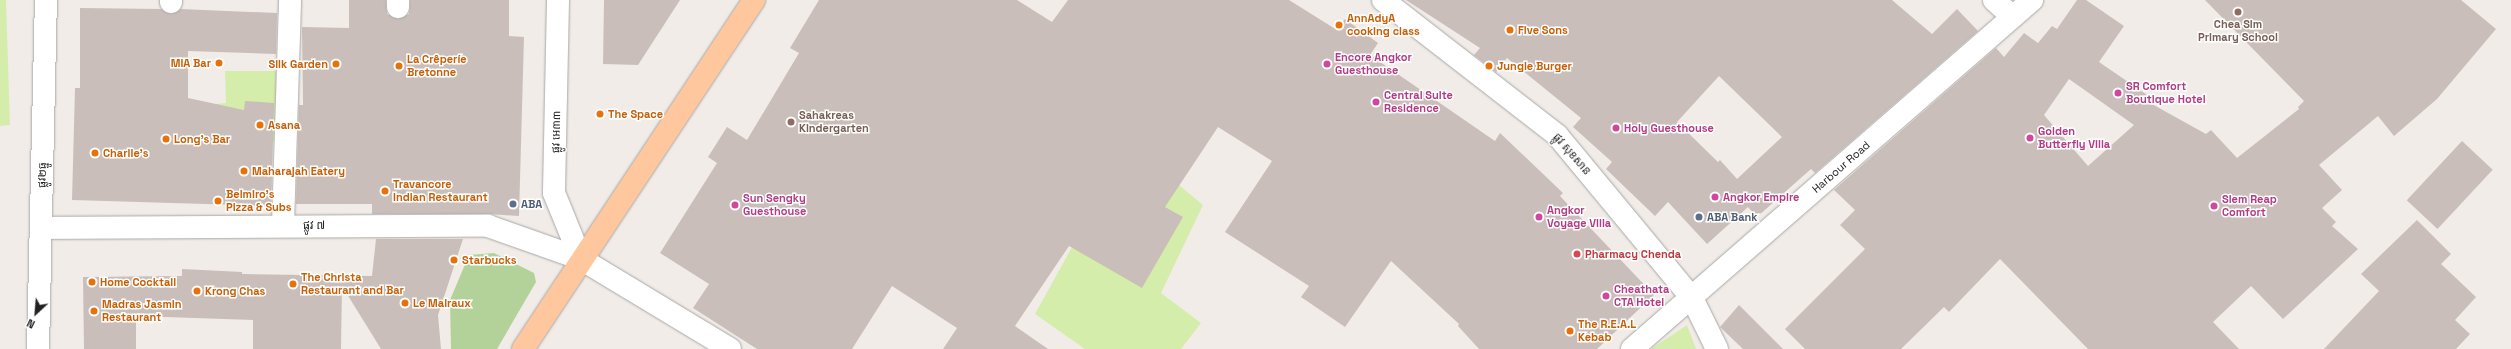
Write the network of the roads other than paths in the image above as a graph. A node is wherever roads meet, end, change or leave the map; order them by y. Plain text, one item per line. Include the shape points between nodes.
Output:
1 (46, 0) edge
2 (290, 0) edge
3 (558, 0) edge
4 (754, 0) edge
5 (1383, 0) edge
6 (1994, 0) edge
7 (2032, 0) edge
8 (2013, 17) junction
9 (283, 225) junction
10 (41, 228) junction
11 (581, 259) junction
12 (1692, 298) junction
13 (38, 349) edge
14 (523, 349) edge
15 (730, 349) edge
16 (1632, 349) edge
17 (1717, 349) edge

1 - 10 street, ផ្លូវ២ធ្នូ
2 - 9 street
3 - 11 street, ផ្លូវ អេ៣៣ via 554,193
4 - 11 main road
5 - 12 street, ផ្លូវ សុខសាន via 1557,135
6 - 8 street
7 - 8 street, Harbour Road
8 - 12 street, Harbour Road
9 - 10 street, ផ្លូវ ៧
9 - 11 street, ផ្លូវ ៧ via 488,226
10 - 13 street, ផ្លូវ២ធ្នូ
11 - 14 main road
11 - 15 street, ផ្លូវ ៧
12 - 16 street, Harbour Road
12 - 17 street, ផ្លូវ សុខសាន

